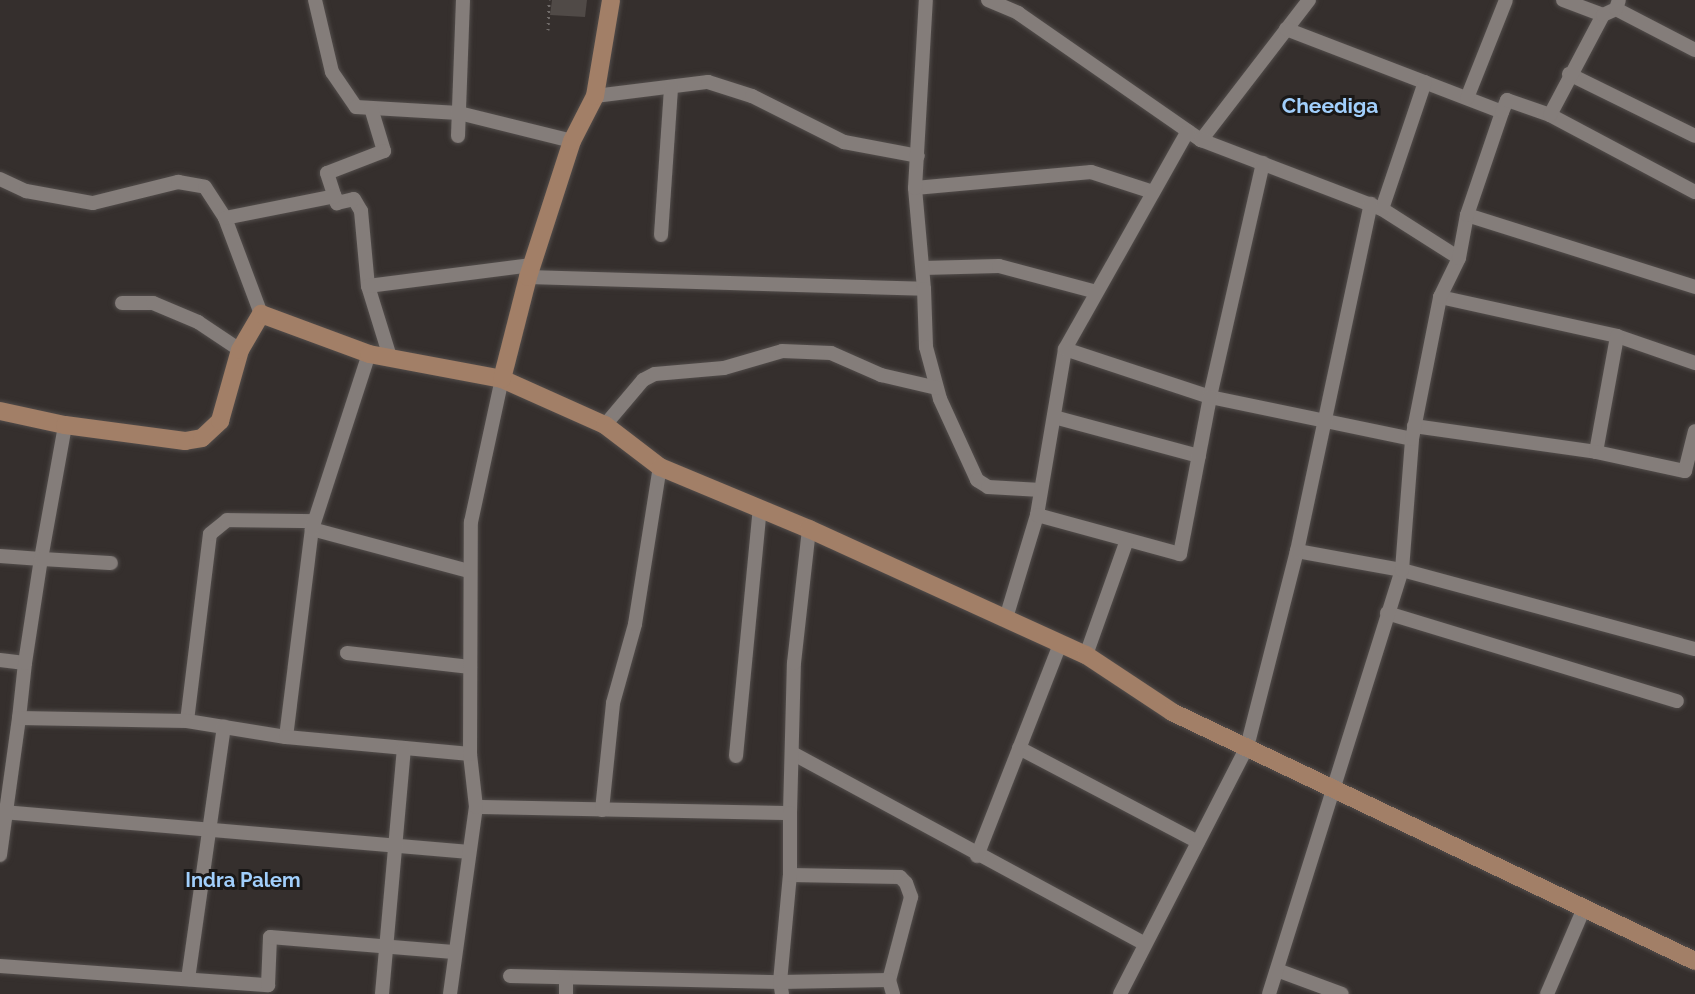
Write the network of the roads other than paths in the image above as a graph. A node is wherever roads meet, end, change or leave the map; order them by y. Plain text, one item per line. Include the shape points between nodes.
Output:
1 (315, 0) edge
2 (463, 0) edge
3 (611, 0) edge
4 (926, 0) edge
5 (988, 0) edge
6 (1309, 0) edge
7 (1506, 0) edge
8 (1563, 0) edge
9 (1617, 5) edge
10 (1603, 15) junction
11 (1286, 29) junction
12 (1695, 50) edge
13 (1569, 74) junction
14 (1425, 82) junction
15 (671, 87) junction
16 (594, 96) junction
17 (1467, 98) junction
18 (371, 108) junction
19 (1502, 112) junction
20 (459, 113) junction
21 (1550, 115) junction
22 (1188, 131) junction
23 (1695, 135) edge
24 (458, 136) dead end
25 (1201, 140) junction
26 (572, 141) junction
27 (918, 156) junction
28 (1263, 164) junction
29 (0, 179) edge
30 (915, 188) junction
31 (1154, 192) junction
32 (1695, 192) edge
33 (335, 196) junction
34 (1376, 207) junction
35 (1467, 215) junction
36 (225, 218) junction
37 (661, 235) dead end
38 (1458, 258) junction
39 (923, 268) junction
40 (530, 271) junction
41 (369, 286) junction
42 (1695, 287) edge
43 (924, 289) junction
44 (1097, 292) junction
45 (1440, 297) junction
46 (122, 303) dead end
47 (261, 314) junction
48 (1617, 336) junction
49 (1065, 349) junction
50 (240, 350) junction
51 (369, 354) junction
52 (390, 357) junction
53 (1695, 363) edge
54 (502, 379) junction
55 (937, 388) junction
56 (1210, 397) junction
57 (0, 411) edge
58 (1054, 417) junction
59 (1322, 420) junction
60 (605, 424) junction
61 (64, 425) junction
62 (1695, 431) edge
63 (1413, 433) junction
64 (1596, 452) junction
65 (1199, 456) junction
66 (660, 467) junction
67 (1041, 490) junction
68 (760, 508) junction
69 (1037, 515) junction
70 (313, 525) junction
71 (809, 529) junction
72 (1126, 540) junction
73 (1297, 551) junction
74 (0, 556) edge
75 (41, 559) junction
76 (111, 563) dead end
77 (1402, 570) junction
78 (469, 572) junction
79 (1387, 613) junction
80 (1006, 618) junction
81 (1060, 644) junction
82 (1695, 649) edge
83 (346, 653) dead end
84 (1086, 655) junction
85 (0, 660) edge
86 (25, 663) junction
87 (470, 667) junction
88 (1677, 701) dead end
89 (19, 718) junction
90 (187, 721) junction
91 (224, 727) junction
92 (286, 737) junction
93 (1247, 747) junction
94 (404, 748) junction
95 (1019, 748) junction
96 (792, 753) junction
97 (470, 754) junction
98 (736, 756) dead end
99 (1336, 790) junction
100 (4, 791) edge
101 (476, 807) junction
102 (602, 810) junction
103 (4, 812) junction
104 (790, 813) junction
105 (207, 827) junction
106 (1198, 843) junction
107 (397, 845) junction
108 (468, 852) junction
109 (0, 855) edge
110 (977, 856) junction
111 (790, 875) junction
112 (1584, 908) junction
113 (1145, 944) junction
114 (383, 946) junction
115 (453, 952) junction
116 (1695, 961) edge
117 (0, 966) edge
118 (1277, 970) junction
119 (510, 976) dead end
120 (566, 978) junction
121 (188, 979) junction
122 (890, 980) junction
123 (682, 988) edge
124 (781, 988) edge
125 (267, 990) edge
126 (382, 994) edge
127 (450, 994) edge
128 (566, 994) edge
129 (893, 994) edge
130 (1120, 994) edge
131 (1269, 994) edge
132 (1342, 994) edge
133 (1547, 994) edge

1 - 18 street via 332,72 356,107
2 - 20 street
3 - 16 street
4 - 27 street
5 - 22 street via 1018,13
6 - 11 street
7 - 17 street
8 - 10 street
9 - 10 street
9 - 12 street
10 - 13 street
11 - 14 street
11 - 25 street
13 - 21 street
13 - 23 street
14 - 17 street
14 - 34 street
15 - 16 street
15 - 27 street via 716,84 762,100 844,142
15 - 37 street
16 - 26 street
17 - 19 street
18 - 20 street
18 - 33 street via 384,151 327,174
19 - 21 street via 1507,100
19 - 35 street
20 - 24 street
20 - 26 street
21 - 32 street
22 - 25 street
22 - 31 street
25 - 28 street
26 - 40 street
27 - 30 street
28 - 34 street
28 - 56 street
29 - 36 street via 26,191 93,203 178,182 205,187
30 - 31 street via 1091,172
30 - 39 street
31 - 44 street
33 - 36 street
33 - 41 street via 337,203 354,199 361,211
34 - 38 street
34 - 59 street
35 - 38 street
35 - 42 street
36 - 47 street
38 - 45 street
39 - 43 street
39 - 44 street via 999,266
40 - 41 street
40 - 43 street
40 - 54 street
41 - 52 street
43 - 55 street via 926,347
44 - 49 street
45 - 48 street
45 - 63 street
46 - 50 street via 163,307
47 - 50 street
47 - 51 street
48 - 53 street
48 - 64 street
49 - 56 street
49 - 58 street
50 - 61 street via 220,422 202,438 185,441
51 - 52 street
51 - 70 street
52 - 54 street
54 - 60 street
54 - 78 street via 471,522
55 - 60 street via 881,375 831,353 782,351 724,368 655,374 643,380
55 - 67 street via 977,480 988,487
56 - 59 street
56 - 65 street
57 - 61 street
58 - 65 street
58 - 67 street
59 - 63 street
59 - 73 street
60 - 66 street
61 - 75 street
62 - 64 street via 1685,471
63 - 64 street
63 - 77 street
65 - 72 street via 1180,554
66 - 68 street
66 - 102 street via 635,624 613,703
67 - 69 street
68 - 71 street
68 - 98 street
69 - 72 street
69 - 80 street
70 - 78 street
70 - 90 street via 227,520 210,534
70 - 92 street
71 - 80 street
71 - 96 street via 794,663
72 - 84 street
73 - 77 street
73 - 93 street
74 - 75 street
75 - 76 street
75 - 86 street
77 - 79 street
77 - 82 street
78 - 87 street
79 - 88 street
79 - 99 street
80 - 81 street
81 - 84 street
81 - 95 street
83 - 87 street
84 - 93 street via 1172,712
85 - 86 street
86 - 89 street
87 - 97 street
89 - 90 street
89 - 100 street
90 - 91 street
91 - 92 street
91 - 105 street
92 - 94 street
93 - 99 street
93 - 106 street
94 - 97 street
94 - 107 street
95 - 106 street
95 - 110 street
96 - 104 street
96 - 110 street
97 - 101 street
99 - 112 street
99 - 118 street
100 - 103 street
101 - 102 street
101 - 108 street
102 - 104 street
103 - 105 street
103 - 109 street
104 - 111 street
105 - 107 street
105 - 121 street
106 - 113 street
107 - 108 street
107 - 114 street
108 - 115 street
110 - 113 street
111 - 122 street via 900,877 906,883 911,897
111 - 124 street
112 - 116 street
112 - 133 street
113 - 130 street
114 - 115 street
114 - 125 street via 270,937
114 - 126 street
115 - 127 street
117 - 121 street
118 - 131 street
118 - 132 street
119 - 120 street
120 - 123 street
120 - 128 street
121 - 125 street
122 - 124 street
122 - 129 street
123 - 124 street

